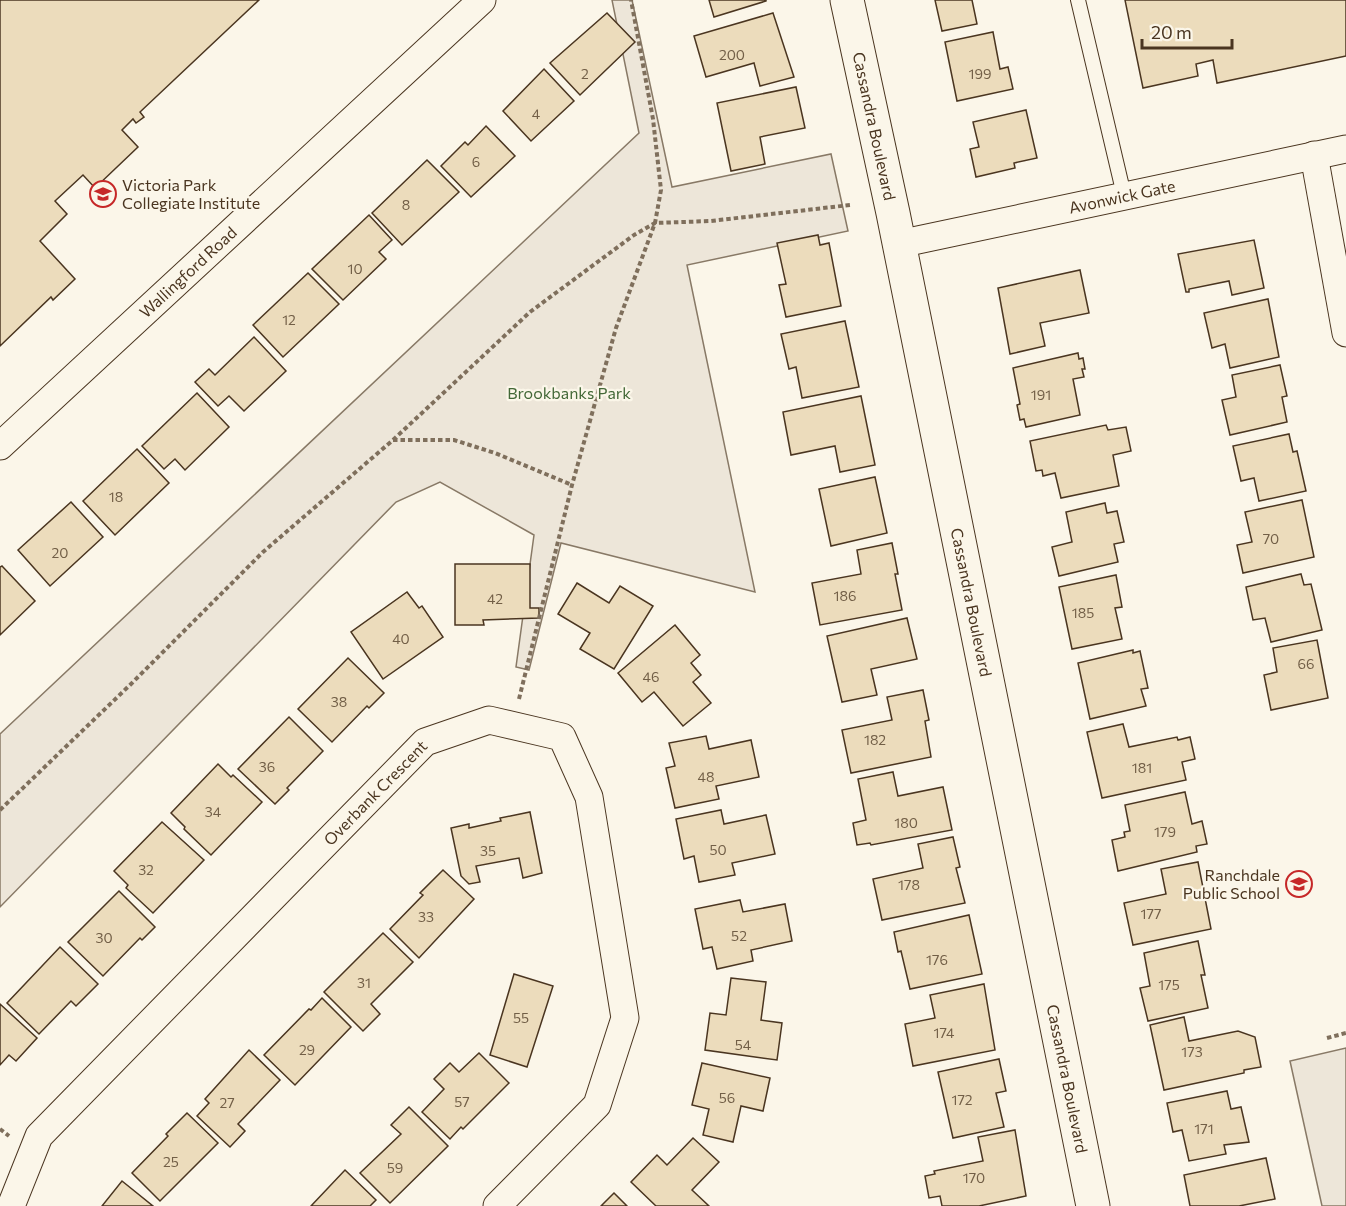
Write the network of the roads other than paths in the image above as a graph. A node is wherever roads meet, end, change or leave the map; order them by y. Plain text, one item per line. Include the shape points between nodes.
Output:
1 (482, 0) edge
2 (847, 0) edge
3 (1078, 0) edge
4 (1346, 149) edge
5 (1314, 155) junction
6 (1124, 195) junction
7 (899, 244) junction
8 (1346, 333) edge
9 (0, 446) edge
10 (11, 1206) edge
11 (497, 1206) edge
12 (1094, 1206) edge

1 - 9 street, Wallingford Road
2 - 7 street, Cassandra Boulevard
3 - 6 lane
4 - 5 street, Avonwick Gate
5 - 6 street, Avonwick Gate
5 - 8 street
6 - 7 street, Avonwick Gate
7 - 12 street, Cassandra Boulevard
10 - 11 street, Overbank Crescent via 39,1136 425,742 489,720 562,737 589,796 625,1018 597,1105

